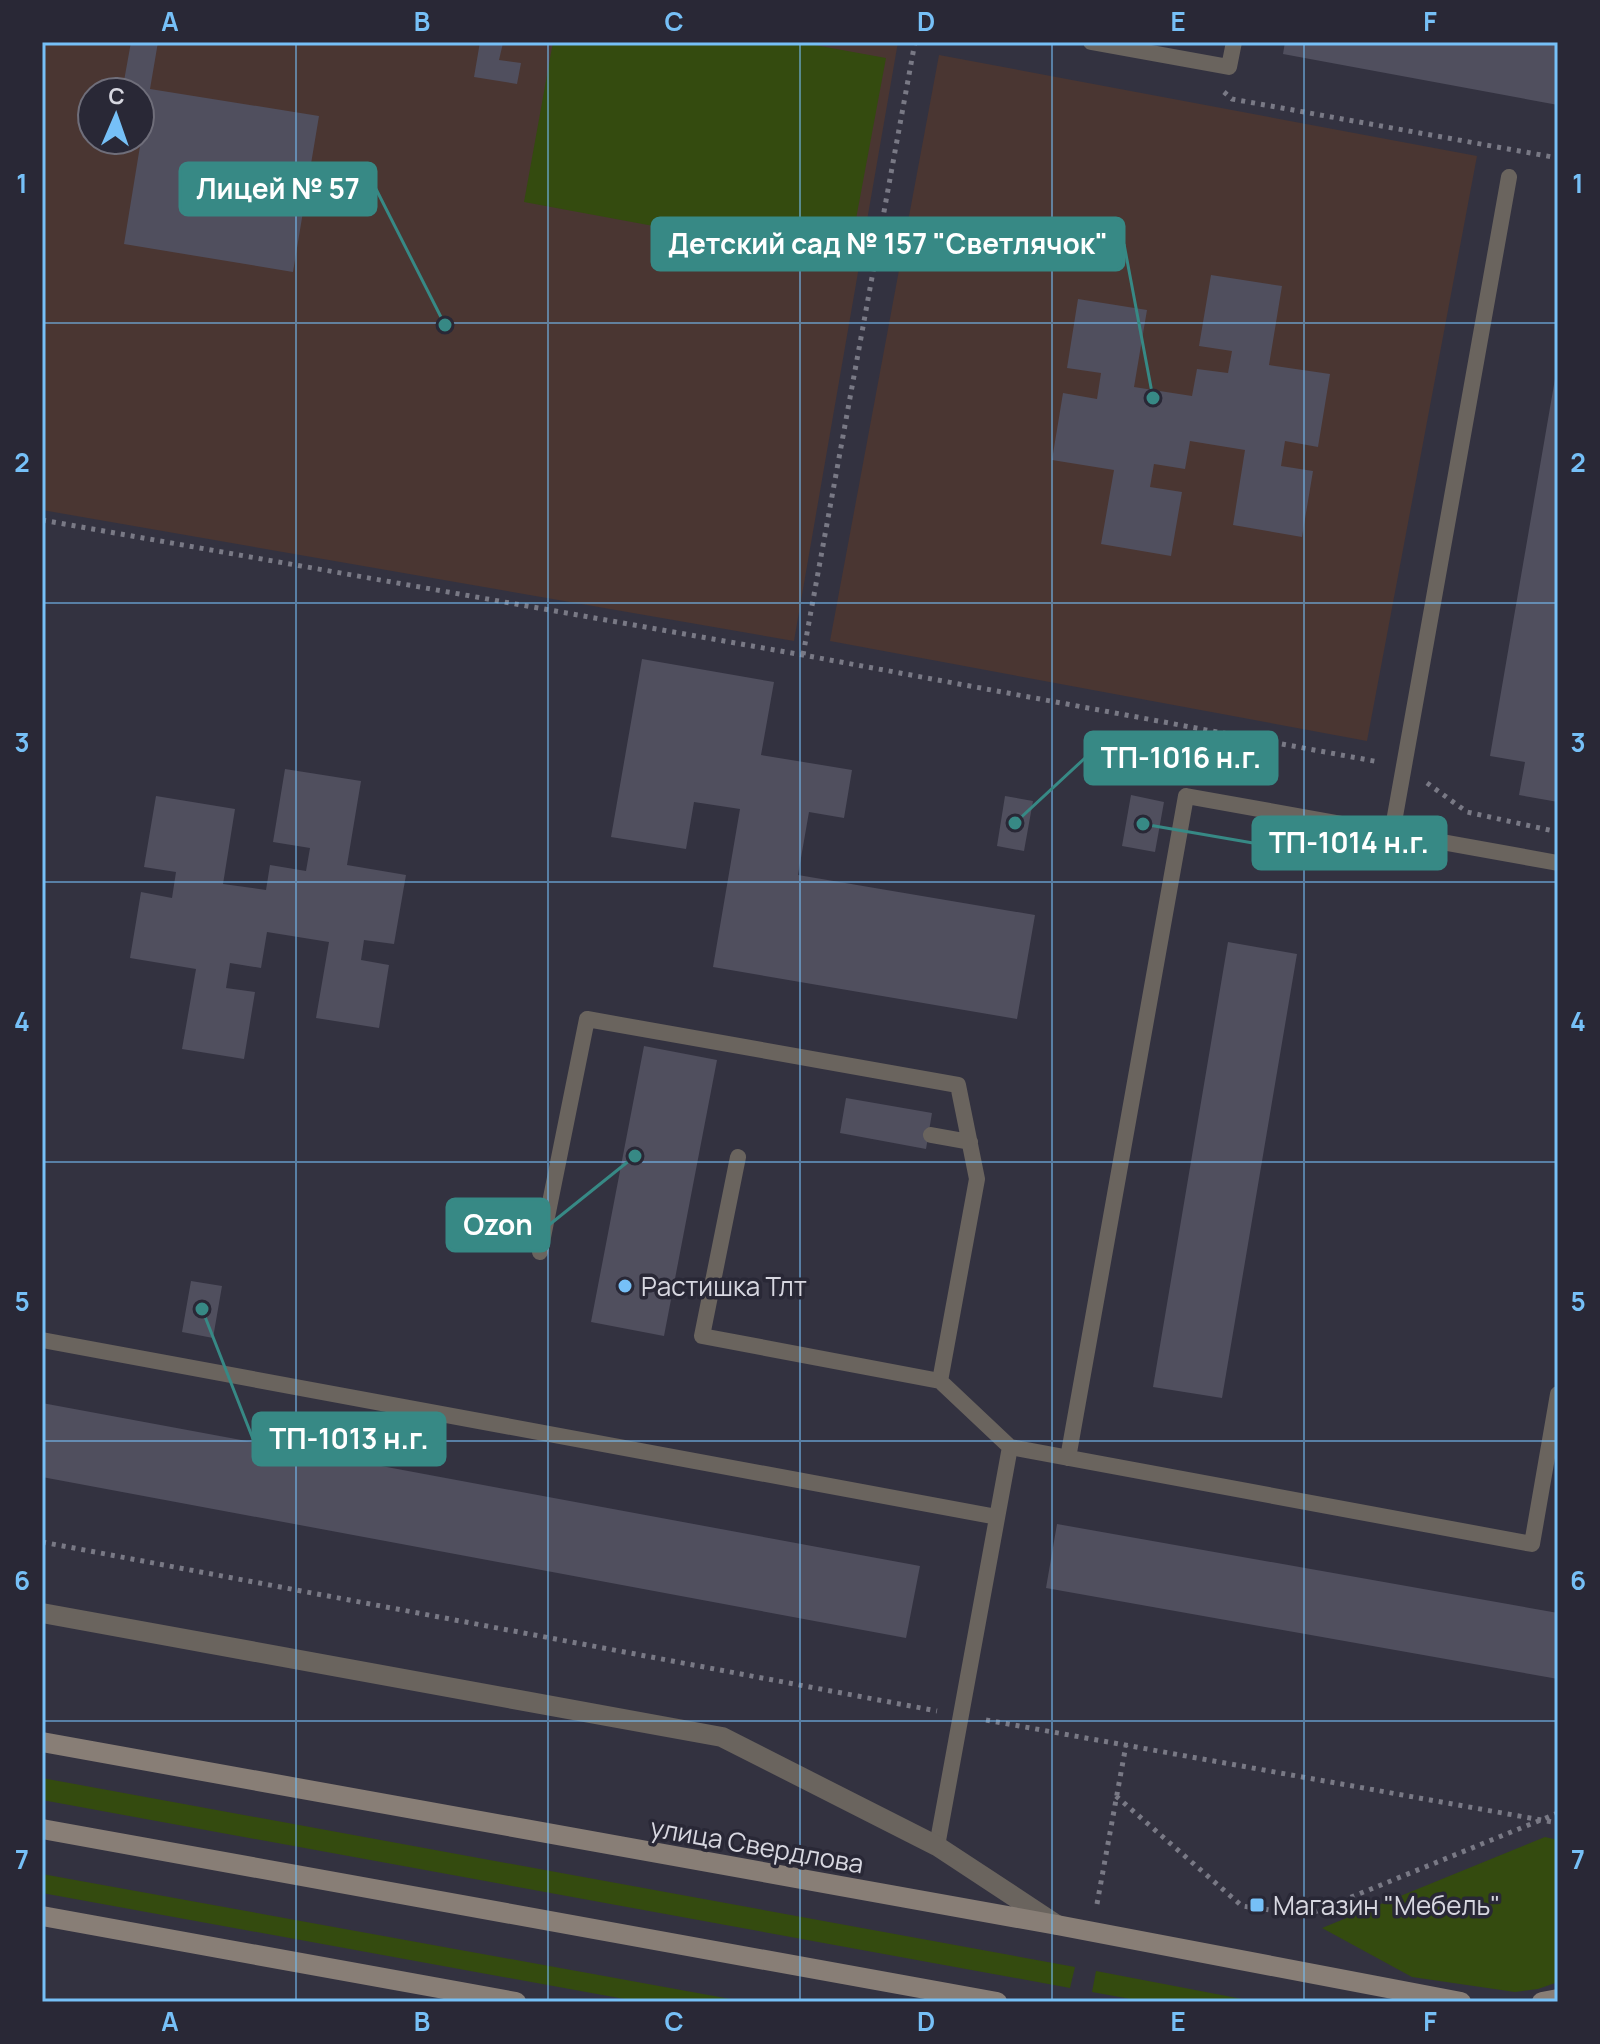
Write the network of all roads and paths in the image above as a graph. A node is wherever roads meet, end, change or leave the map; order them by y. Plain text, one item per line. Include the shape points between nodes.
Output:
1 (915, 42) edge
2 (1091, 42) edge
3 (1234, 42) edge
4 (1188, 59) junction
5 (1478, 143) dead end
6 (1509, 177) dead end
7 (42, 520) edge
8 (803, 655) junction
9 (1404, 766) junction
10 (1558, 832) edge
11 (1392, 833) junction
12 (1558, 863) edge
13 (931, 1135) dead end
14 (970, 1142) junction
15 (738, 1157) dead end
16 (540, 1252) dead end
17 (42, 1340) edge
18 (940, 1381) junction
19 (1558, 1394) edge
20 (1010, 1447) junction
21 (1068, 1458) junction
22 (997, 1517) junction
23 (42, 1542) edge
24 (42, 1613) edge
25 (961, 1716) junction
26 (42, 1742) edge
27 (1126, 1745) junction
28 (1116, 1796) junction
29 (1558, 1813) edge
30 (1541, 1820) junction
31 (1558, 1823) edge
32 (42, 1829) edge
33 (937, 1846) junction
34 (1096, 1905) dead end
35 (42, 1916) edge
36 (1057, 1925) junction
37 (1558, 1999) edge
38 (516, 2002) edge
39 (997, 2002) edge
40 (1461, 2002) edge
41 (1542, 2002) edge

1 - 8 path
2 - 4 lane
3 - 4 lane via 1229,67
4 - 5 path via 1232,99
6 - 9 lane
7 - 8 path
8 - 9 path
9 - 10 path via 1467,812
9 - 11 lane
11 - 12 lane
11 - 21 lane via 1186,796
13 - 14 lane
14 - 16 lane via 958,1085 587,1019
14 - 18 lane via 977,1179
15 - 18 lane via 702,1336
17 - 22 lane
18 - 20 lane
19 - 21 lane via 1532,1544
20 - 21 lane
20 - 22 lane
22 - 25 lane
23 - 25 path
24 - 33 street via 722,1737
25 - 27 path
25 - 33 lane
26 - 36 main road, улица Свердлова
27 - 28 path
27 - 30 path
28 - 30 path via 1242,1906 1307,1915
28 - 34 path
29 - 30 path
30 - 31 path
32 - 39 main road
33 - 36 street
35 - 38 main road
36 - 40 main road, улица Свердлова
37 - 41 main road

